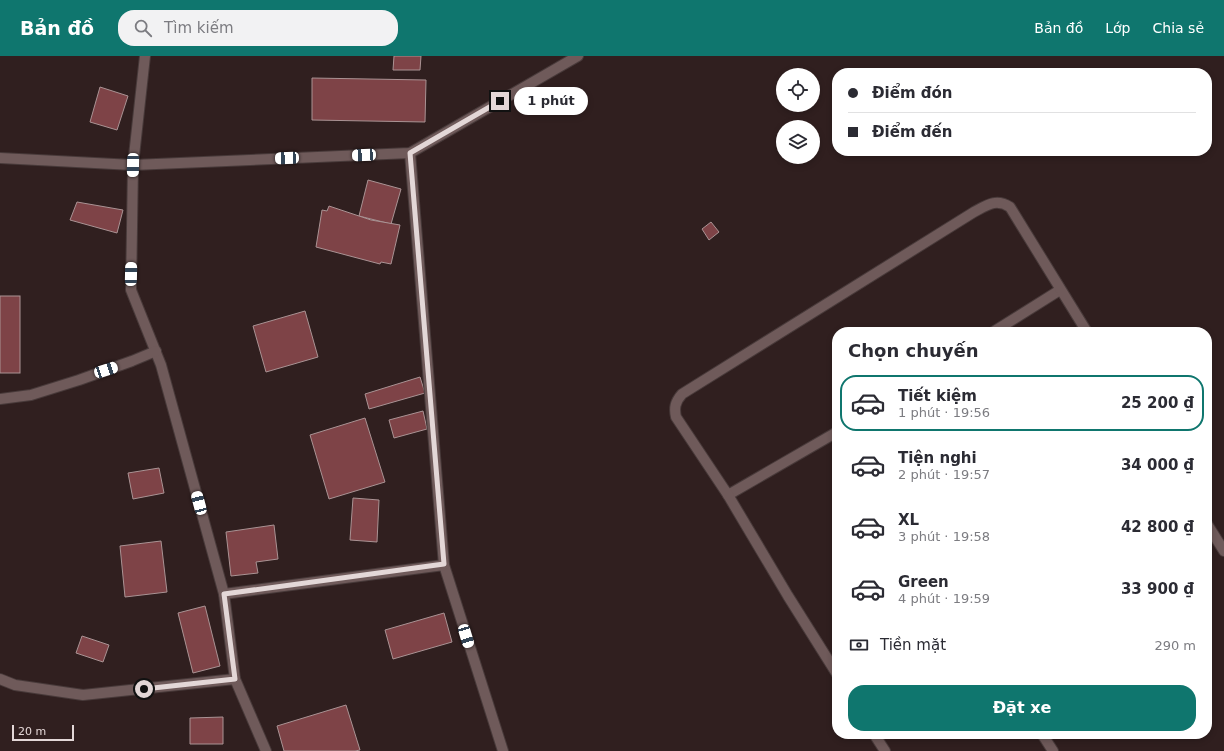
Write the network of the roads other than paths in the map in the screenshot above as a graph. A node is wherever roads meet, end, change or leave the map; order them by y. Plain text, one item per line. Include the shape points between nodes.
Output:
1 (145, 56) edge
2 (578, 56) edge
3 (410, 153) junction
4 (0, 158) edge
5 (133, 165) junction
6 (1060, 290) junction
7 (1001, 327) edge
8 (1085, 327) edge
9 (156, 351) junction
10 (0, 400) edge
11 (832, 435) edge
12 (728, 495) junction
13 (1212, 532) edge
14 (1224, 551) edge
15 (444, 564) junction
16 (224, 594) junction
17 (832, 666) edge
18 (0, 679) edge
19 (235, 679) junction
20 (877, 739) edge
21 (1045, 739) edge
22 (266, 751) edge
23 (503, 751) edge
24 (885, 751) edge
25 (1053, 751) edge

1 - 5 street
2 - 3 street
3 - 5 street
3 - 15 street
4 - 5 street
5 - 9 street via 131,290
6 - 7 street
6 - 8 street
6 - 12 street via 1010,207 995,202 974,212 682,394 675,410 676,418
9 - 10 street via 79,380 31,395
9 - 16 street
11 - 12 street
12 - 17 street
13 - 14 street
15 - 16 street
15 - 23 street
16 - 19 street
18 - 19 street via 15,685 83,695
19 - 22 street
20 - 24 street
21 - 25 street

